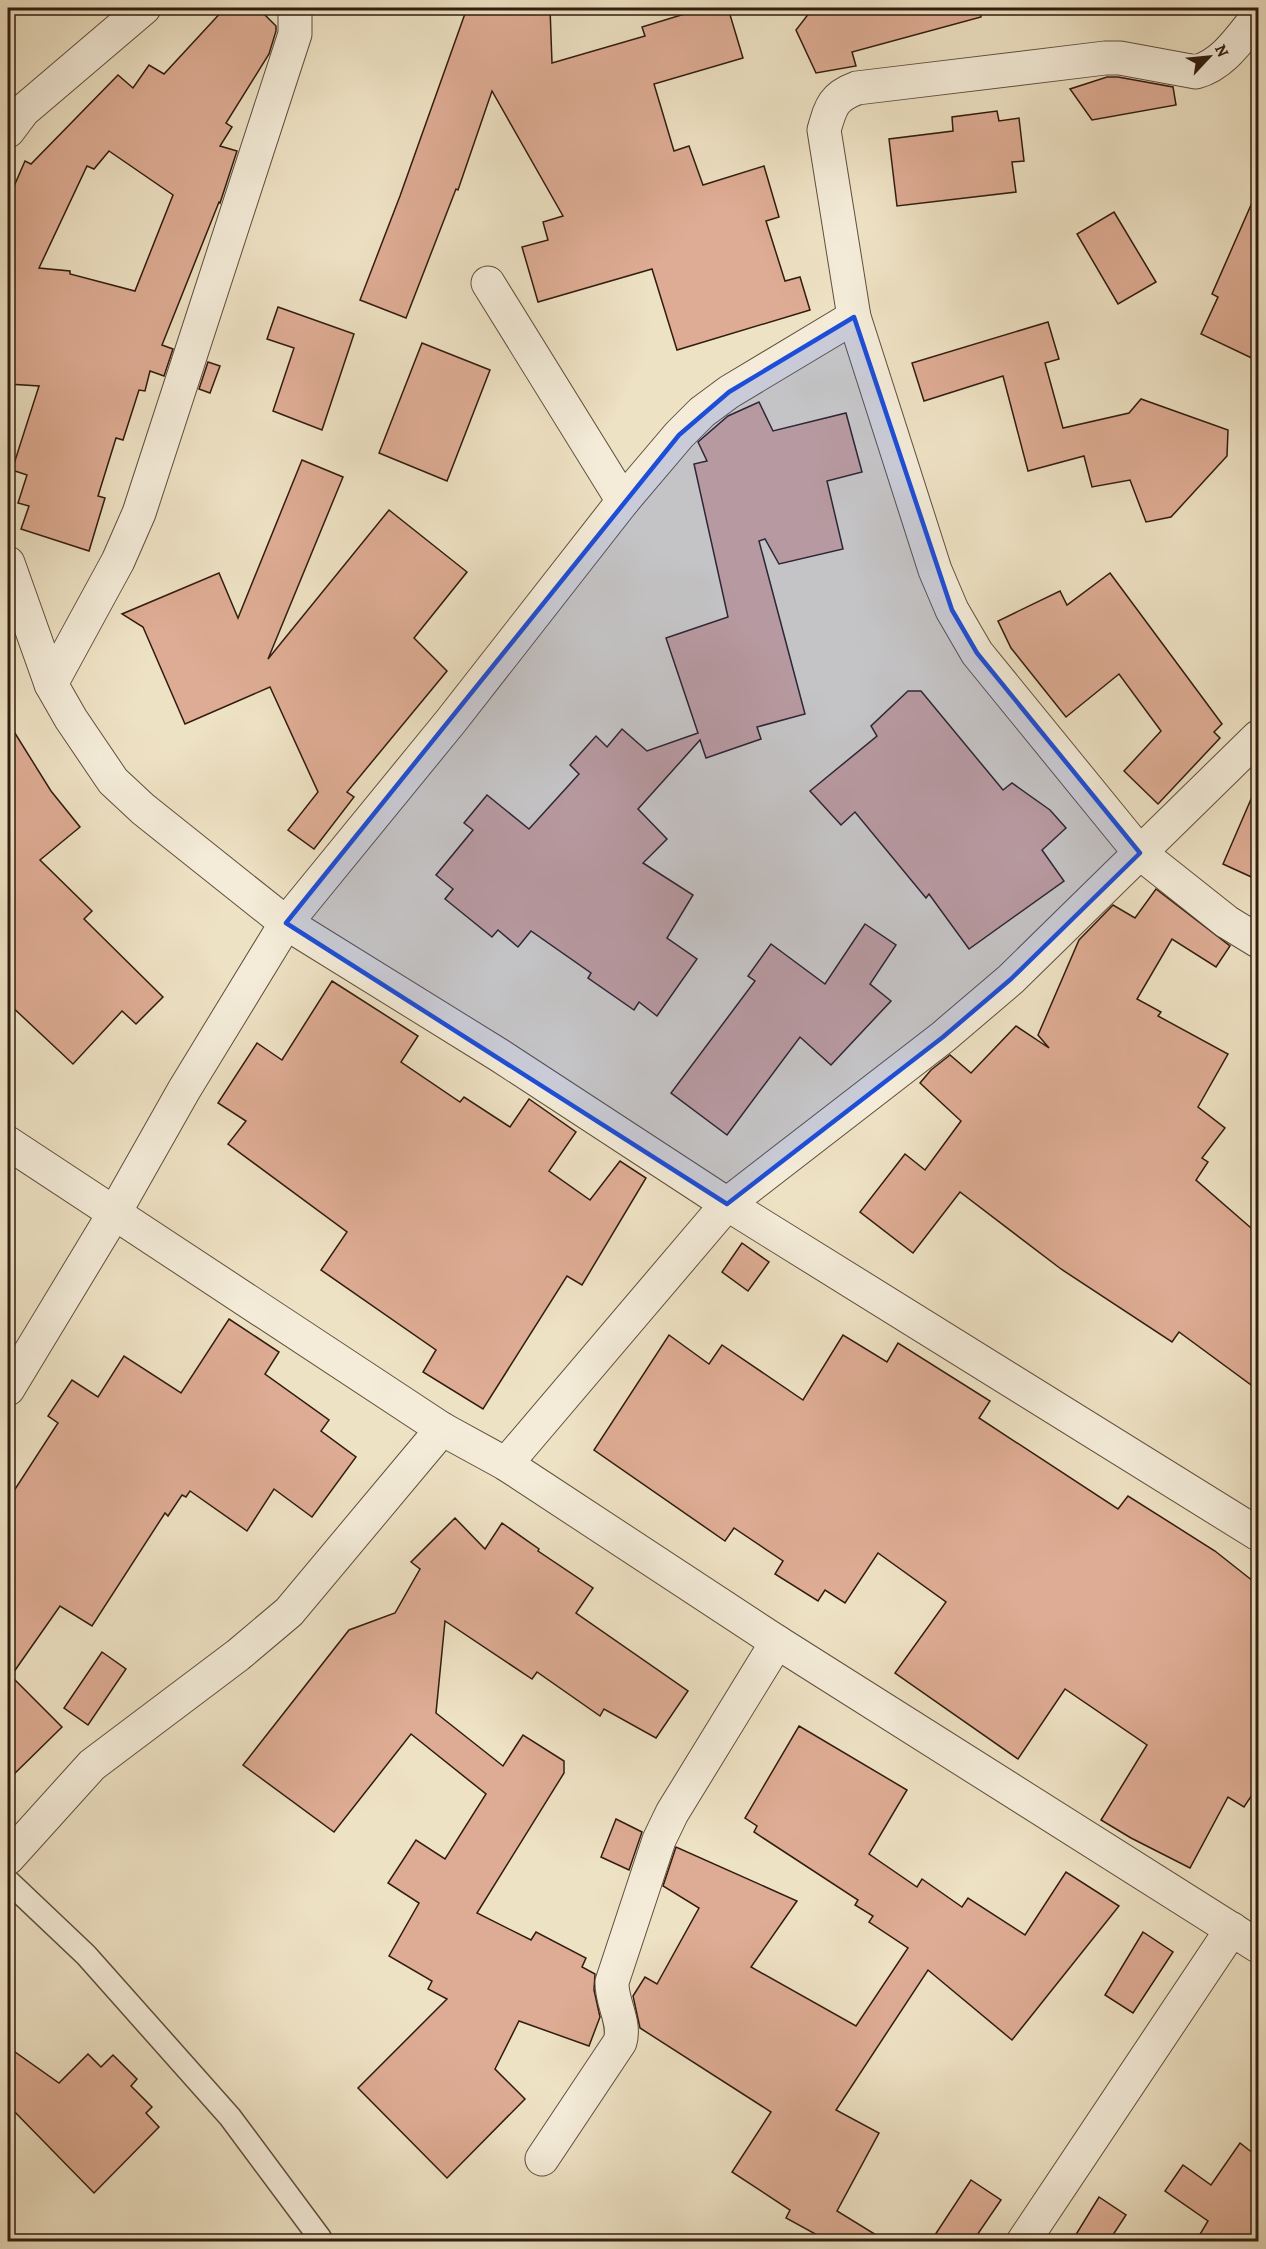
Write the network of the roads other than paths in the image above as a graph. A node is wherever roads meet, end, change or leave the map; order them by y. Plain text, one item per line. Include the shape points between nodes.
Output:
1 (144, 8) edge
2 (295, 8) edge
3 (1258, 16) edge
4 (8, 131) edge
5 (488, 283) dead end
6 (854, 317) junction
7 (623, 501) junction
8 (8, 563) edge
9 (51, 684) junction
10 (1258, 737) edge
11 (1140, 853) junction
12 (286, 923) junction
13 (1258, 940) edge
14 (8, 1143) edge
15 (727, 1204) junction
16 (115, 1212) junction
17 (8, 1389) edge
18 (442, 1429) junction
19 (506, 1464) junction
20 (1258, 1534) edge
21 (777, 1642) junction
22 (8, 1858) edge
23 (8, 1881) edge
24 (1245, 1938) edge
25 (542, 2159) dead end
26 (320, 2238) dead end
27 (1023, 2241) edge

1 - 4 street via 23,111
2 - 9 street via 295,34 139,513 118,561
3 - 6 street via 1224,57 1196,72 1105,58 857,88 841,94 831,106 824,130
5 - 7 street
6 - 7 street via 702,412
6 - 11 street via 935,570 952,610 977,653
7 - 12 street
8 - 9 street
9 - 12 street via 113,781
10 - 11 street
11 - 13 street via 1227,922
11 - 15 street via 1011,978 943,1037
12 - 15 street via 499,1055
12 - 16 street
14 - 16 street
15 - 19 street
15 - 20 street
16 - 17 street
16 - 18 street
18 - 19 street
18 - 22 street via 289,1612 92,1765
19 - 21 street
21 - 24 street
21 - 25 street via 659,1840 612,1982 621,2026 620,2042
23 - 26 lane via 86,1955 230,2117
24 - 27 street

